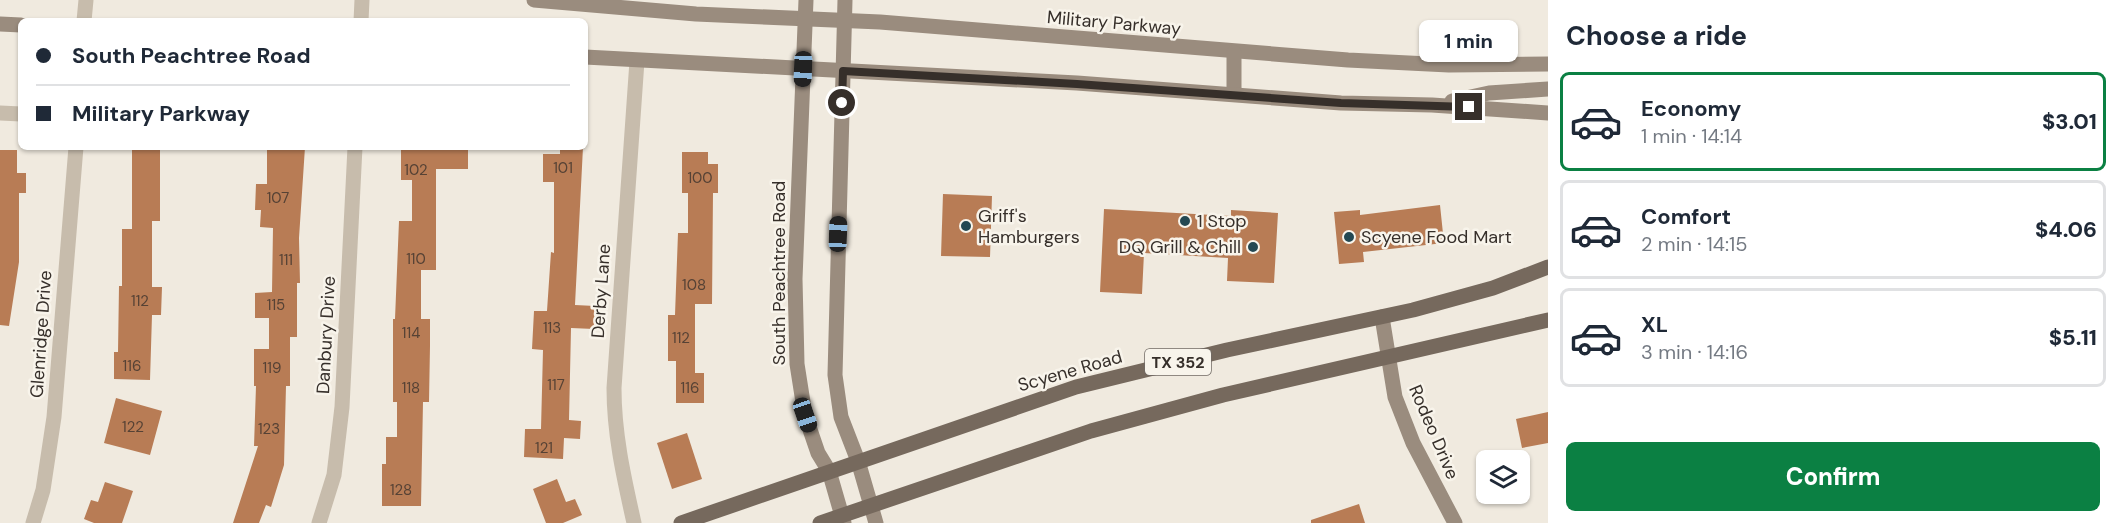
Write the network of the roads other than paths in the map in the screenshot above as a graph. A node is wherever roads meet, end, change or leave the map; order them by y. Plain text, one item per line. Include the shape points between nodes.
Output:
1 (86, 0) edge
2 (362, 0) edge
3 (534, 0) edge
4 (806, 0) edge
5 (845, 0) edge
6 (804, 17) junction
7 (84, 18) edge
8 (361, 18) edge
9 (844, 20) junction
10 (0, 24) edge
11 (18, 25) edge
12 (1234, 53) junction
13 (588, 57) edge
14 (637, 61) junction
15 (1548, 64) edge
16 (803, 69) junction
17 (843, 71) junction
18 (1548, 89) edge
19 (1234, 94) junction
20 (1432, 105) junction
21 (1522, 111) junction
22 (0, 112) edge
23 (1548, 113) edge
24 (18, 114) edge
25 (1548, 123) edge
26 (76, 150) edge
27 (356, 150) edge
28 (1548, 267) edge
29 (1382, 317) junction
30 (1548, 320) edge
31 (1388, 358) junction
32 (858, 461) junction
33 (829, 471) junction
34 (869, 505) junction
35 (843, 519) edge
36 (33, 523) edge
37 (319, 523) edge
38 (634, 523) edge
39 (681, 523) edge
40 (820, 523) edge
41 (876, 523) edge
42 (1455, 523) edge

1 - 7 street
2 - 8 street
3 - 6 main road, Military Parkway via 696,14
4 - 6 main road, South Peachtree Road
5 - 9 main road
6 - 9 main road, Military Parkway
6 - 16 main road, South Peachtree Road
9 - 12 main road, Military Parkway
9 - 17 main road
10 - 11 main road
12 - 15 main road, Military Parkway via 1449,65
12 - 19 main road
13 - 14 main road
14 - 16 main road
14 - 38 street, Derby Lane via 614,388 618,449
16 - 17 main road
16 - 33 main road, South Peachtree Road via 795,279 797,364 805,415 818,453
17 - 19 main road
17 - 32 main road via 835,375 841,417
18 - 20 main road via 1489,93
19 - 20 main road via 1341,103
20 - 21 main road
21 - 23 main road
21 - 25 main road
22 - 24 street
26 - 36 street, Glenridge Drive via 54,417 43,490
27 - 37 street, Danbury Drive via 342,408 334,475
28 - 29 main road, Scyene Road / TX 352 via 1493,288
29 - 31 main road, Rodeo Drive
29 - 32 main road, Scyene Road / TX 352 via 1237,347 1076,387
30 - 31 main road, TX 352
31 - 34 main road, TX 352 via 1223,395 1091,431
31 - 42 main road, Rodeo Drive via 1395,397 1413,443
32 - 33 main road, Scyene Road / TX 352
32 - 34 main road
33 - 35 main road, South Peachtree Road
33 - 39 main road, Scyene Road / TX 352
34 - 35 main road, TX 352
34 - 41 main road
35 - 40 main road, TX 352

